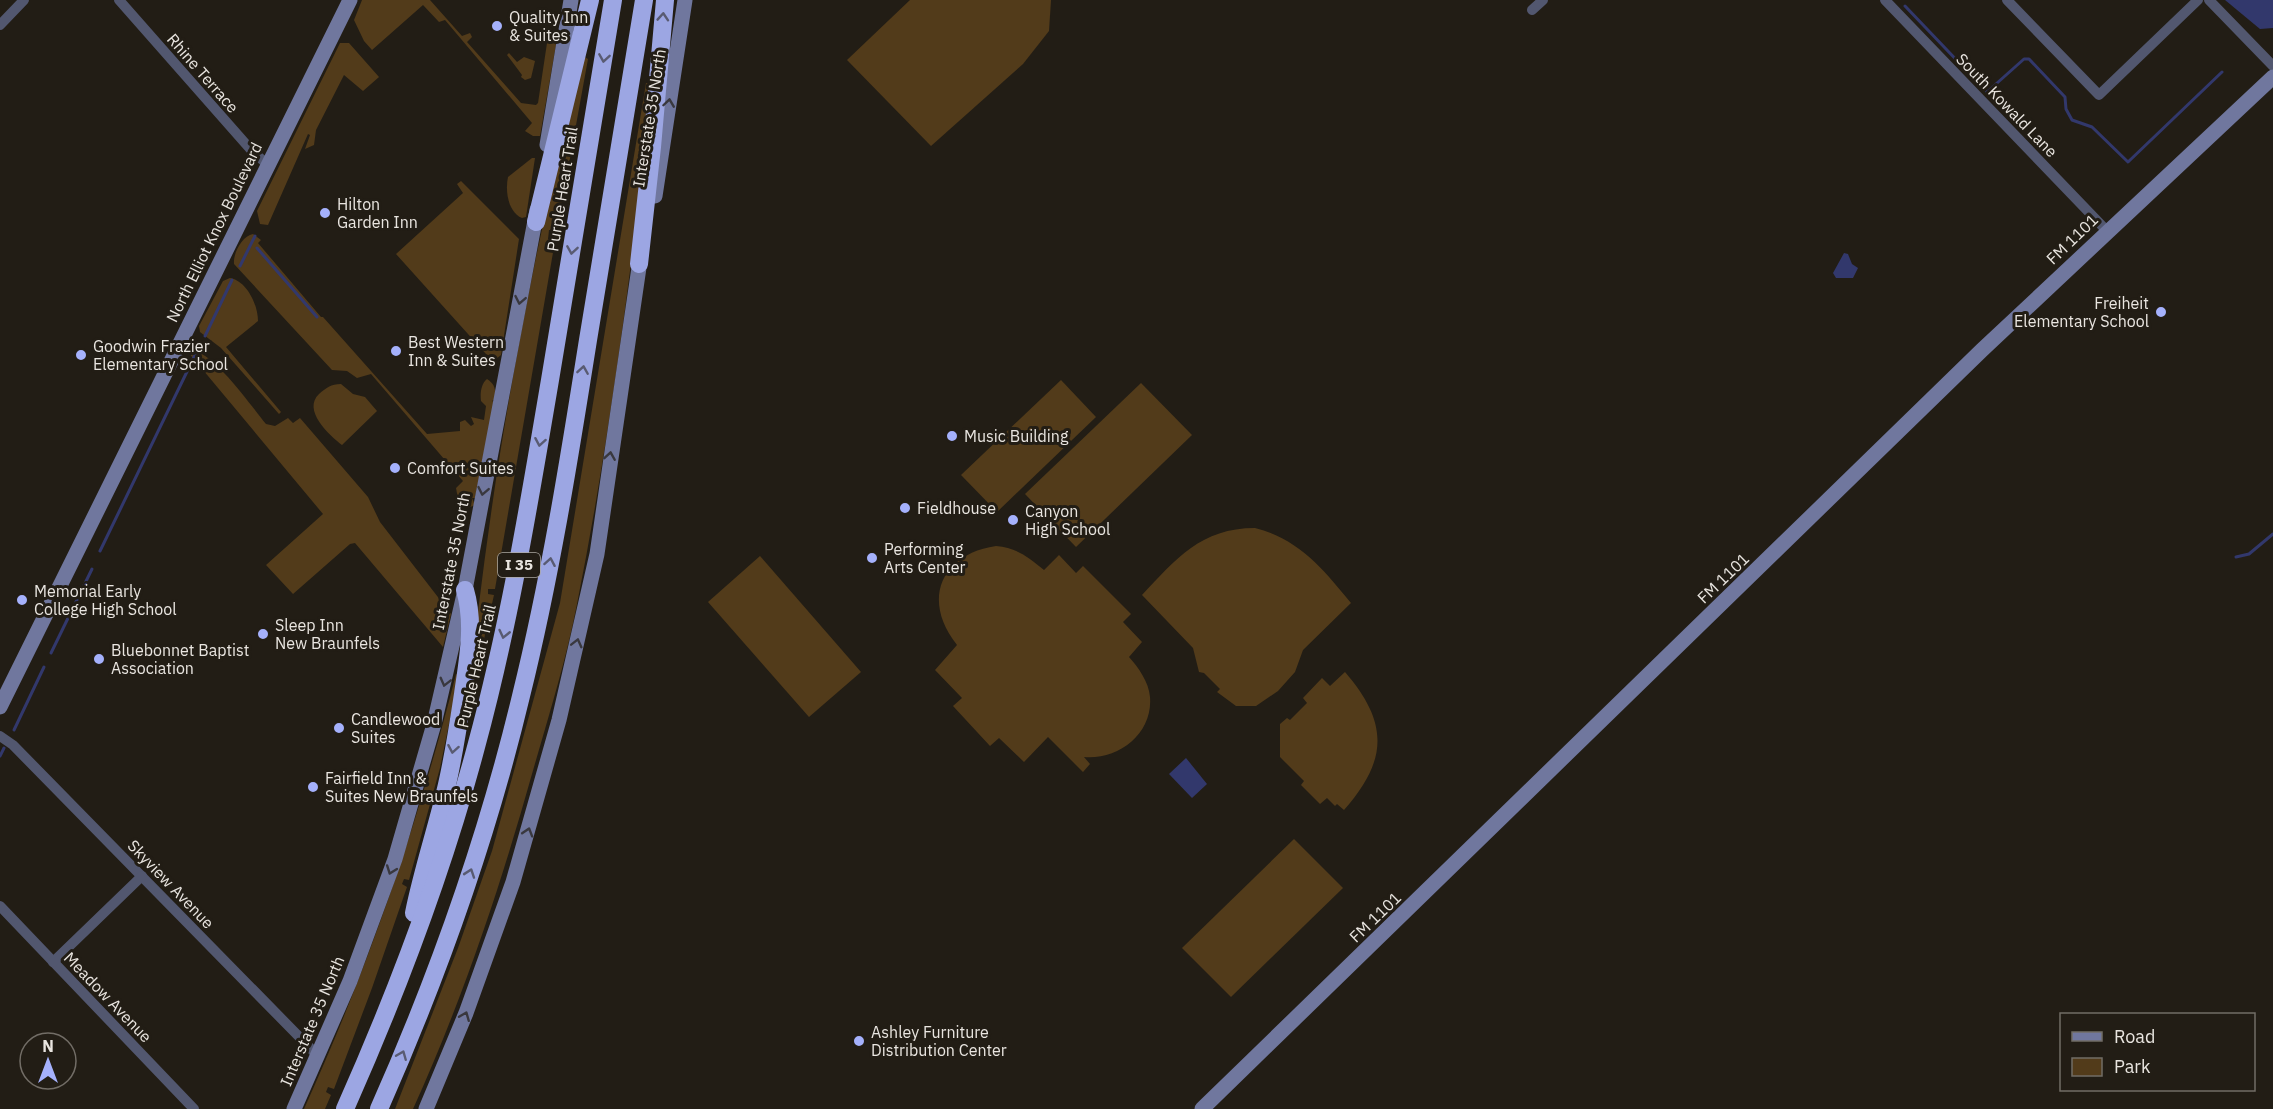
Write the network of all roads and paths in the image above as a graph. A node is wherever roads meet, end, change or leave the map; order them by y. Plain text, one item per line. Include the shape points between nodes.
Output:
1 (24, 0) edge
2 (119, 0) edge
3 (350, 0) edge
4 (572, 0) edge
5 (591, 0) edge
6 (613, 0) edge
7 (644, 0) edge
8 (665, 0) edge
9 (684, 0) edge
10 (1543, 0) edge
11 (1885, 0) edge
12 (2007, 0) edge
13 (2198, 0) edge
14 (2209, 0) edge
15 (1532, 10) dead end
16 (0, 25) edge
17 (2273, 66) edge
18 (2273, 76) edge
19 (267, 164) junction
20 (536, 222) junction
21 (2107, 231) junction
22 (639, 264) junction
23 (465, 590) junction
24 (0, 707) edge
25 (0, 736) edge
26 (142, 876) junction
27 (0, 906) edge
28 (53, 962) junction
29 (403, 971) junction
30 (318, 1056) junction
31 (194, 1109) edge
32 (294, 1109) edge
33 (345, 1109) edge
34 (379, 1109) edge
35 (426, 1109) edge
36 (1202, 1109) edge

1 - 16 street
2 - 19 street, Rhine Terrace
3 - 19 main road, North Elliot Knox Boulevard
4 - 20 main road, Interstate 35 North
5 - 20 highway
6 -> 29 highway, Purple Heart Trail / I 35 via 510,609 476,748
34 -> 7 highway, I 35 via 433,981 476,855 521,699 560,507
22 -> 8 highway
22 -> 9 main road, Interstate 35 North via 655,196
10 - 15 street
11 - 21 street, South Kowald Lane
12 - 13 street via 2099,94
14 - 17 street
18 - 21 main road, FM 1101 / FM 1101
19 - 24 main road, North Elliot Knox Boulevard
20 -> 23 main road, Interstate 35 North
21 - 36 main road, FM 1101 / FM 1101
35 -> 22 main road, Interstate 35 North via 513,882 559,720 597,554
23 -> 29 highway via 470,608 470,636 460,710 446,790 421,879
23 -> 30 main road, Interstate 35 North via 405,826 350,981
25 - 26 street, Skyview Avenue
26 - 28 street
26 - 30 street, Skyview Avenue
27 - 28 street, Meadow Avenue
28 - 31 street, Meadow Avenue
29 - 33 highway, Purple Heart Trail / I 35
30 - 32 main road, Interstate 35 North

